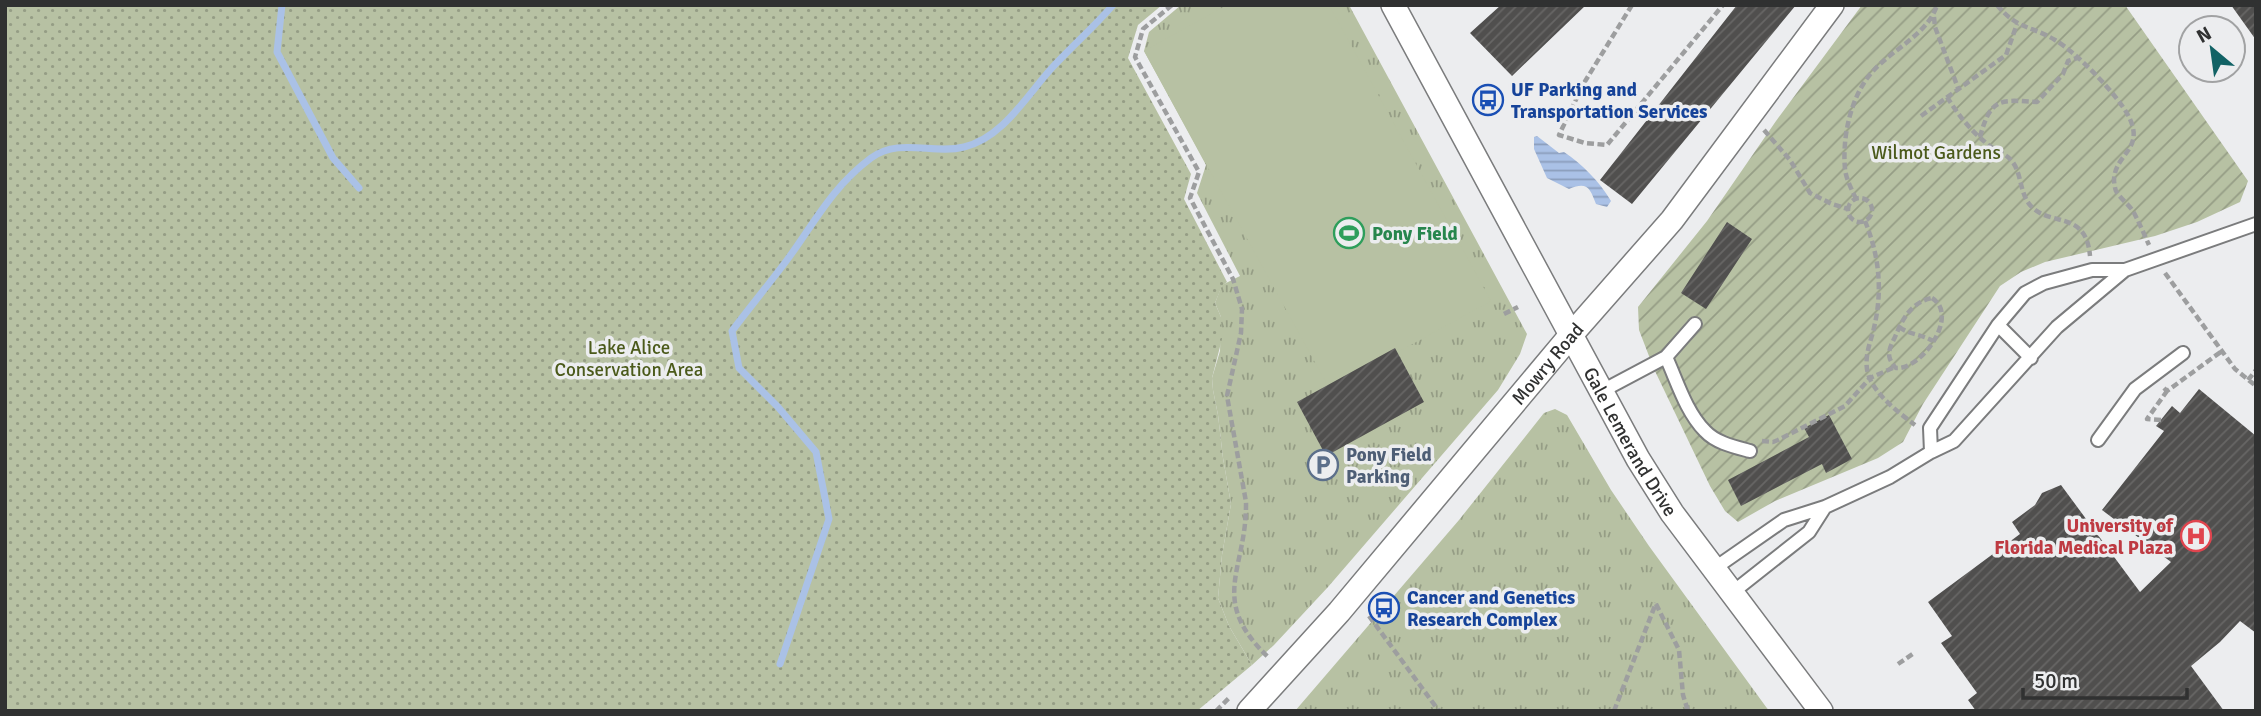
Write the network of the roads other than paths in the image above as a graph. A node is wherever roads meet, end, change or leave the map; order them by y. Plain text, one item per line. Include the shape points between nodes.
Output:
1 (1393, 5) edge
2 (1832, 5) edge
3 (2256, 224) edge
4 (2125, 270) junction
5 (1695, 324) dead end
6 (1998, 325) junction
7 (1571, 335) junction
8 (2183, 353) dead end
9 (1666, 357) junction
10 (2031, 358) junction
11 (1602, 391) junction
12 (2098, 440) dead end
13 (1754, 445) road end
14 (1931, 452) junction
15 (1825, 507) junction
16 (1715, 568) junction
17 (1733, 593) junction
18 (1249, 711) edge
19 (1821, 711) edge

1 - 7 street, Gale Lemerand Drive
2 - 7 street, Mowry Road via 1672,220
3 - 4 lane
4 - 6 lane via 2092,270 2044,283 2025,293
4 - 10 lane via 2057,327
5 - 9 lane
6 - 10 lane
6 - 14 lane via 1930,428
7 - 11 street, Gale Lemerand Drive
7 - 18 street, Mowry Road via 1339,612
8 - 12 lane via 2135,389
9 - 11 lane
9 - 13 lane via 1687,405 1706,433 1727,444
10 - 14 lane via 1954,441
11 - 16 street, Gale Lemerand Drive via 1672,513
14 - 15 lane via 1891,477
15 - 16 lane via 1784,520
15 - 17 lane via 1809,531
16 - 17 street, Gale Lemerand Drive
17 - 19 street, Gale Lemerand Drive

